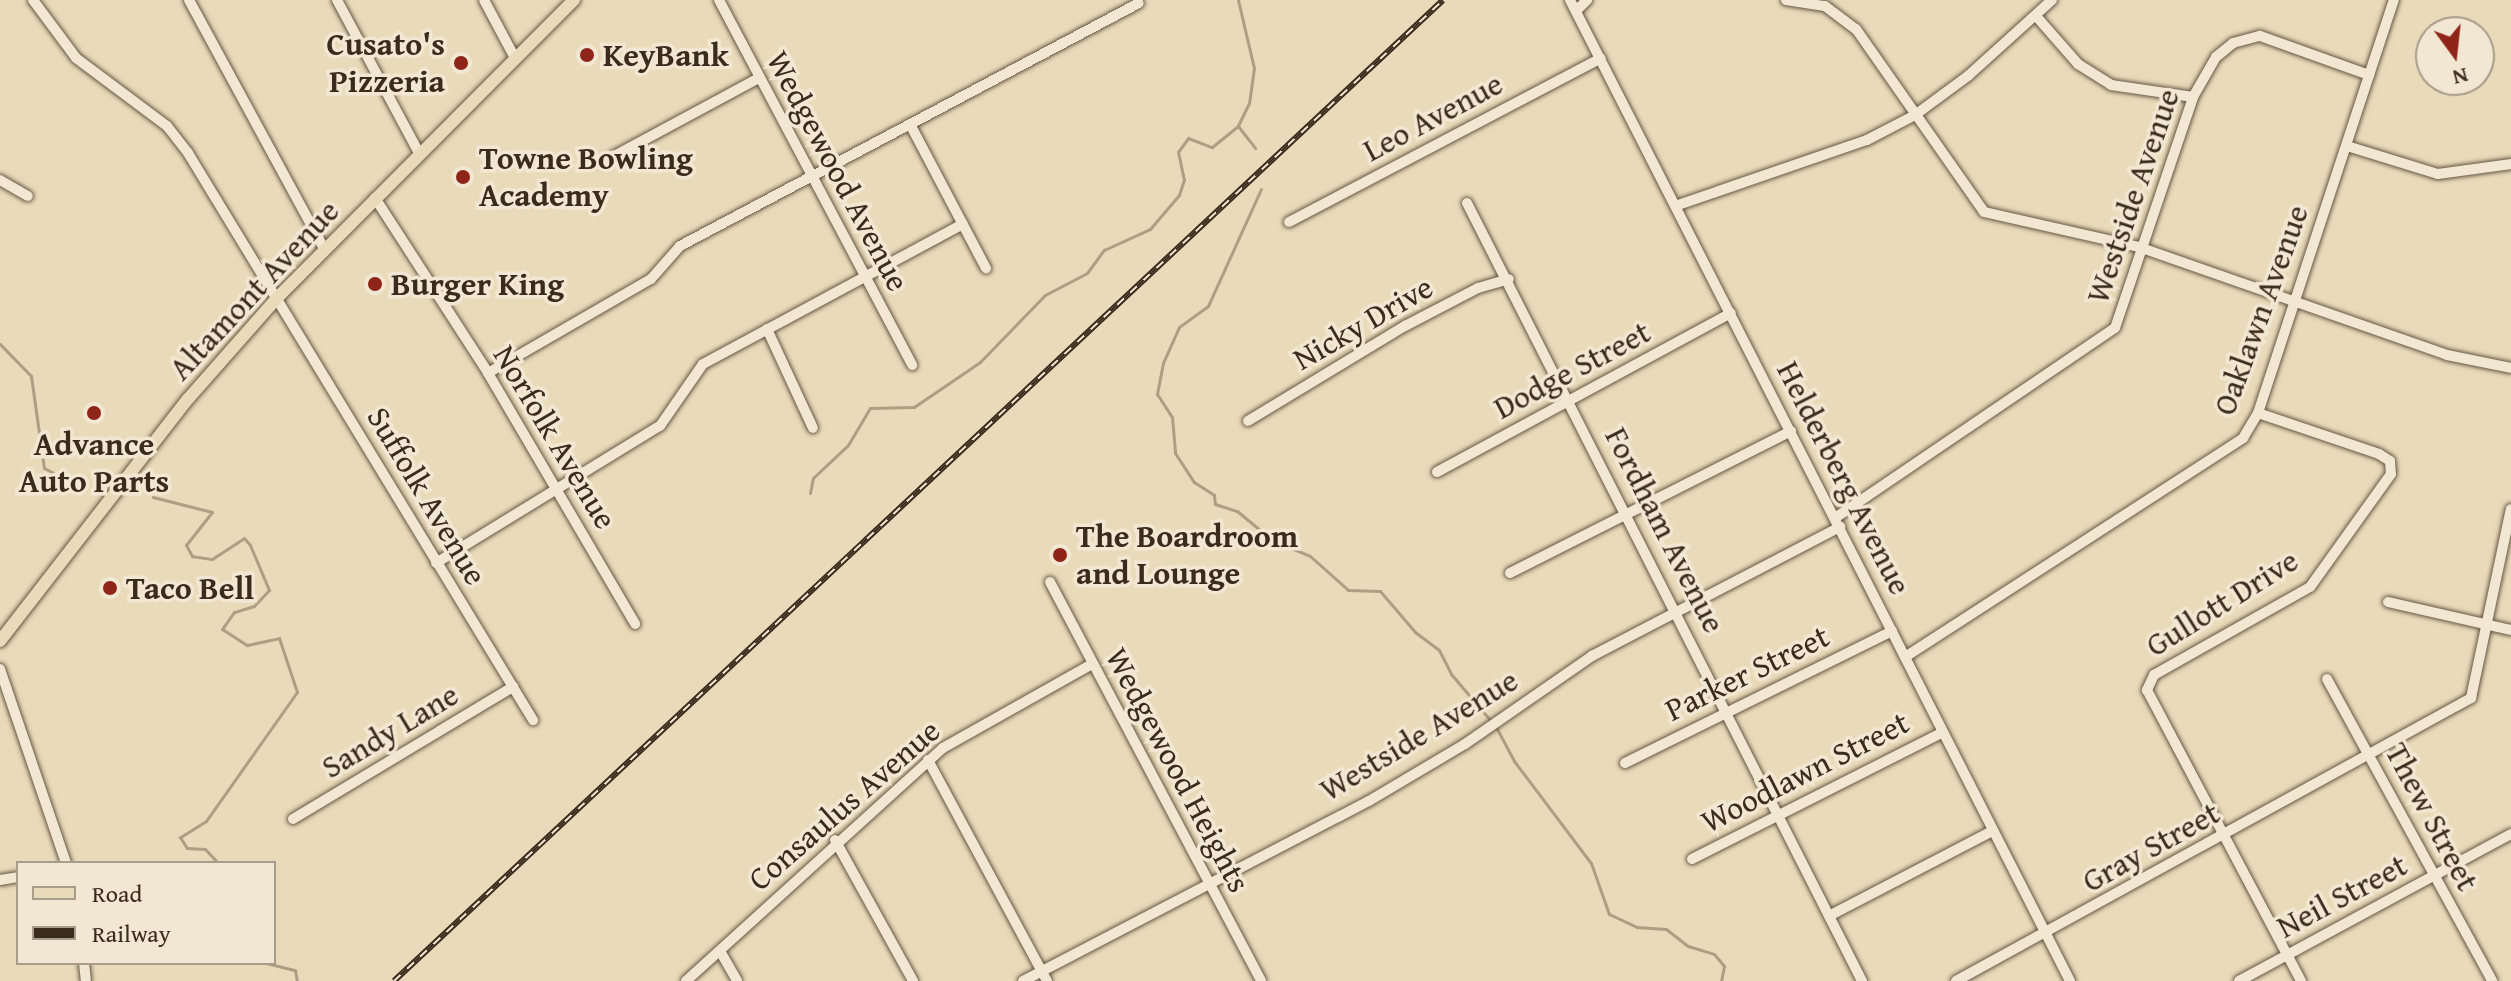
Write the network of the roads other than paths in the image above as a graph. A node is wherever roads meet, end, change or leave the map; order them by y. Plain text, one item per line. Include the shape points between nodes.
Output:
1 (33, 0) edge
2 (189, 0) edge
3 (337, 0) edge
4 (484, 0) edge
5 (574, 0) edge
6 (719, 0) edge
7 (1570, 0) edge
8 (1587, 0) edge
9 (1786, 0) edge
10 (2052, 0) edge
11 (2394, 0) edge
12 (1139, 3) dead end
13 (1826, 3) edge
14 (1576, 11) junction
15 (2036, 16) junction
16 (515, 58) junction
17 (1601, 58) junction
18 (2369, 75) junction
19 (759, 78) junction
20 (2193, 97) junction
21 (1915, 115) junction
22 (911, 126) junction
23 (2347, 146) junction
24 (419, 153) junction
25 (603, 162) dead end
26 (2511, 164) edge
27 (811, 176) junction
28 (0, 180) edge
29 (28, 196) dead end
30 (375, 198) junction
31 (1467, 203) dead end
32 (1678, 205) junction
33 (1289, 222) dead end
34 (963, 224) junction
35 (2139, 247) junction
36 (324, 249) junction
37 (986, 268) dead end
38 (865, 277) junction
39 (1509, 279) junction
40 (277, 298) junction
41 (2293, 301) junction
42 (1731, 313) junction
43 (767, 329) junction
44 (912, 365) dead end
45 (2511, 368) edge
46 (488, 373) junction
47 (1571, 401) junction
48 (2258, 413) junction
49 (1248, 421) dead end
50 (813, 428) dead end
51 (1791, 431) junction
52 (1437, 472) dead end
53 (557, 491) junction
54 (2511, 509) edge
55 (1627, 513) junction
56 (1837, 522) junction
57 (436, 563) junction
58 (1510, 573) dead end
59 (1050, 582) dead end
60 (2388, 602) dead end
61 (1677, 611) junction
62 (635, 624) dead end
63 (2488, 625) junction
64 (2511, 630) edge
65 (1892, 631) junction
66 (0, 641) edge
67 (1905, 657) junction
68 (1092, 664) junction
69 (0, 669) edge
70 (2327, 679) dead end
71 (513, 687) junction
72 (1727, 712) junction
73 (533, 720) dead end
74 (1943, 732) junction
75 (2370, 757) junction
76 (928, 760) junction
77 (1625, 763) dead end
78 (1777, 814) junction
79 (293, 819) dead end
80 (1992, 831) junction
81 (2511, 834) edge
82 (2223, 837) junction
83 (835, 840) junction
84 (1692, 859) dead end
85 (65, 861) edge
86 (2434, 875) junction
87 (1206, 882) junction
88 (1829, 916) junction
89 (2045, 934) junction
90 (720, 951) junction
91 (2287, 955) junction
92 (1044, 976) edge
93 (686, 981) edge
94 (737, 981) edge
95 (913, 981) edge
96 (1023, 981) edge
97 (1261, 981) edge
98 (1862, 981) edge
99 (1956, 981) edge
100 (2070, 981) edge
101 (2239, 981) edge
102 (2301, 981) edge
103 (2492, 981) edge

1 - 40 street, Suffolk Avenue via 76,58 167,126
2 - 36 street
3 - 24 street
4 - 16 street
5 - 16 main road, Altamont Avenue
6 - 19 street, Wedgewood Avenue
7 - 14 street, Helderberg Avenue
8 - 14 street
9 - 13 street
10 - 15 street
11 - 18 street, Oaklawn Avenue
12 - 22 street
13 - 21 street via 1856,29
14 - 17 street, Helderberg Avenue
15 - 20 street via 2078,64 2111,85
15 - 21 street
16 - 24 main road, Altamont Avenue
17 - 32 street, Helderberg Avenue
17 - 33 street, Leo Avenue
18 - 20 street, Westside Avenue via 2260,36 2233,43 2216,57
18 - 23 street, Oaklawn Avenue
19 - 25 street
19 - 27 street, Wedgewood Avenue
20 - 35 street, Westside Avenue
21 - 32 street via 1867,140
21 - 35 street via 1984,212
22 - 27 street
22 - 34 street
23 - 26 street via 2438,174
23 - 41 street, Oaklawn Avenue
24 - 30 main road, Altamont Avenue
27 - 38 street, Wedgewood Avenue
27 - 46 street via 680,246 651,279
28 - 29 street
30 - 36 main road, Altamont Avenue
30 - 46 street, Norfolk Avenue
31 - 39 street, Fordham Avenue
32 - 42 street, Helderberg Avenue
34 - 37 street
34 - 38 street
35 - 41 street
35 - 56 street, Westside Avenue via 2115,328
36 - 40 main road, Altamont Avenue
38 - 43 street
38 - 44 street, Wedgewood Avenue
39 - 47 street, Fordham Avenue
39 - 49 street, Nicky Drive via 1478,288 1405,326
40 - 57 street, Suffolk Avenue
40 - 66 main road, Altamont Avenue via 188,399
41 - 45 street via 2447,355
41 - 48 street, Oaklawn Avenue
42 - 47 street, Dodge Street
42 - 51 street, Helderberg Avenue
43 - 50 street
43 - 53 street via 703,364 660,426
46 - 53 street, Norfolk Avenue
47 - 52 street, Dodge Street
47 - 55 street, Fordham Avenue
48 - 67 street, Oaklawn Avenue via 2243,438 2212,461
48 - 82 street, Gullott Drive via 2379,454 2390,461 2391,474 2310,587 2148,681 2150,701
51 - 55 street
51 - 56 street, Helderberg Avenue
53 - 57 street
53 - 62 street, Norfolk Avenue
54 - 63 street, Gray Street
55 - 58 street
55 - 61 street, Fordham Avenue
56 - 61 street, Westside Avenue
56 - 65 street, Helderberg Avenue
57 - 71 street, Suffolk Avenue
59 - 68 street, Wedgewood Heights
60 - 63 street
61 - 72 street, Fordham Avenue
61 - 87 street, Westside Avenue via 1592,656 1369,801
63 - 64 street
63 - 75 street, Gray Street via 2471,698
65 - 67 street, Helderberg Avenue
65 - 72 street, Parker Street
67 - 74 street, Helderberg Avenue
68 - 76 street, Consaulus Avenue
68 - 87 street, Wedgewood Heights
69 - 85 street
70 - 75 street, Thew Street
71 - 73 street, Suffolk Avenue
71 - 79 street, Sandy Lane
72 - 77 street, Parker Street
72 - 78 street, Fordham Avenue
74 - 78 street, Woodlawn Street
74 - 80 street, Helderberg Avenue
75 - 82 street, Gray Street
75 - 86 street, Thew Street
76 - 83 street, Consaulus Avenue
76 - 92 street
78 - 84 street, Woodlawn Street
78 - 88 street, Fordham Avenue
80 - 88 street
80 - 89 street, Helderberg Avenue
81 - 86 street, Neil Street
82 - 89 street, Gray Street
82 - 91 street
83 - 90 street, Consaulus Avenue
83 - 95 street
86 - 91 street, Neil Street
86 - 103 street, Thew Street
87 - 92 street, Westside Avenue
87 - 97 street, Wedgewood Heights
88 - 98 street, Fordham Avenue
89 - 99 street, Gray Street
89 - 100 street, Helderberg Avenue
90 - 93 street, Consaulus Avenue
90 - 94 street
91 - 101 street, Neil Street
91 - 102 street
92 - 96 street, Westside Avenue

